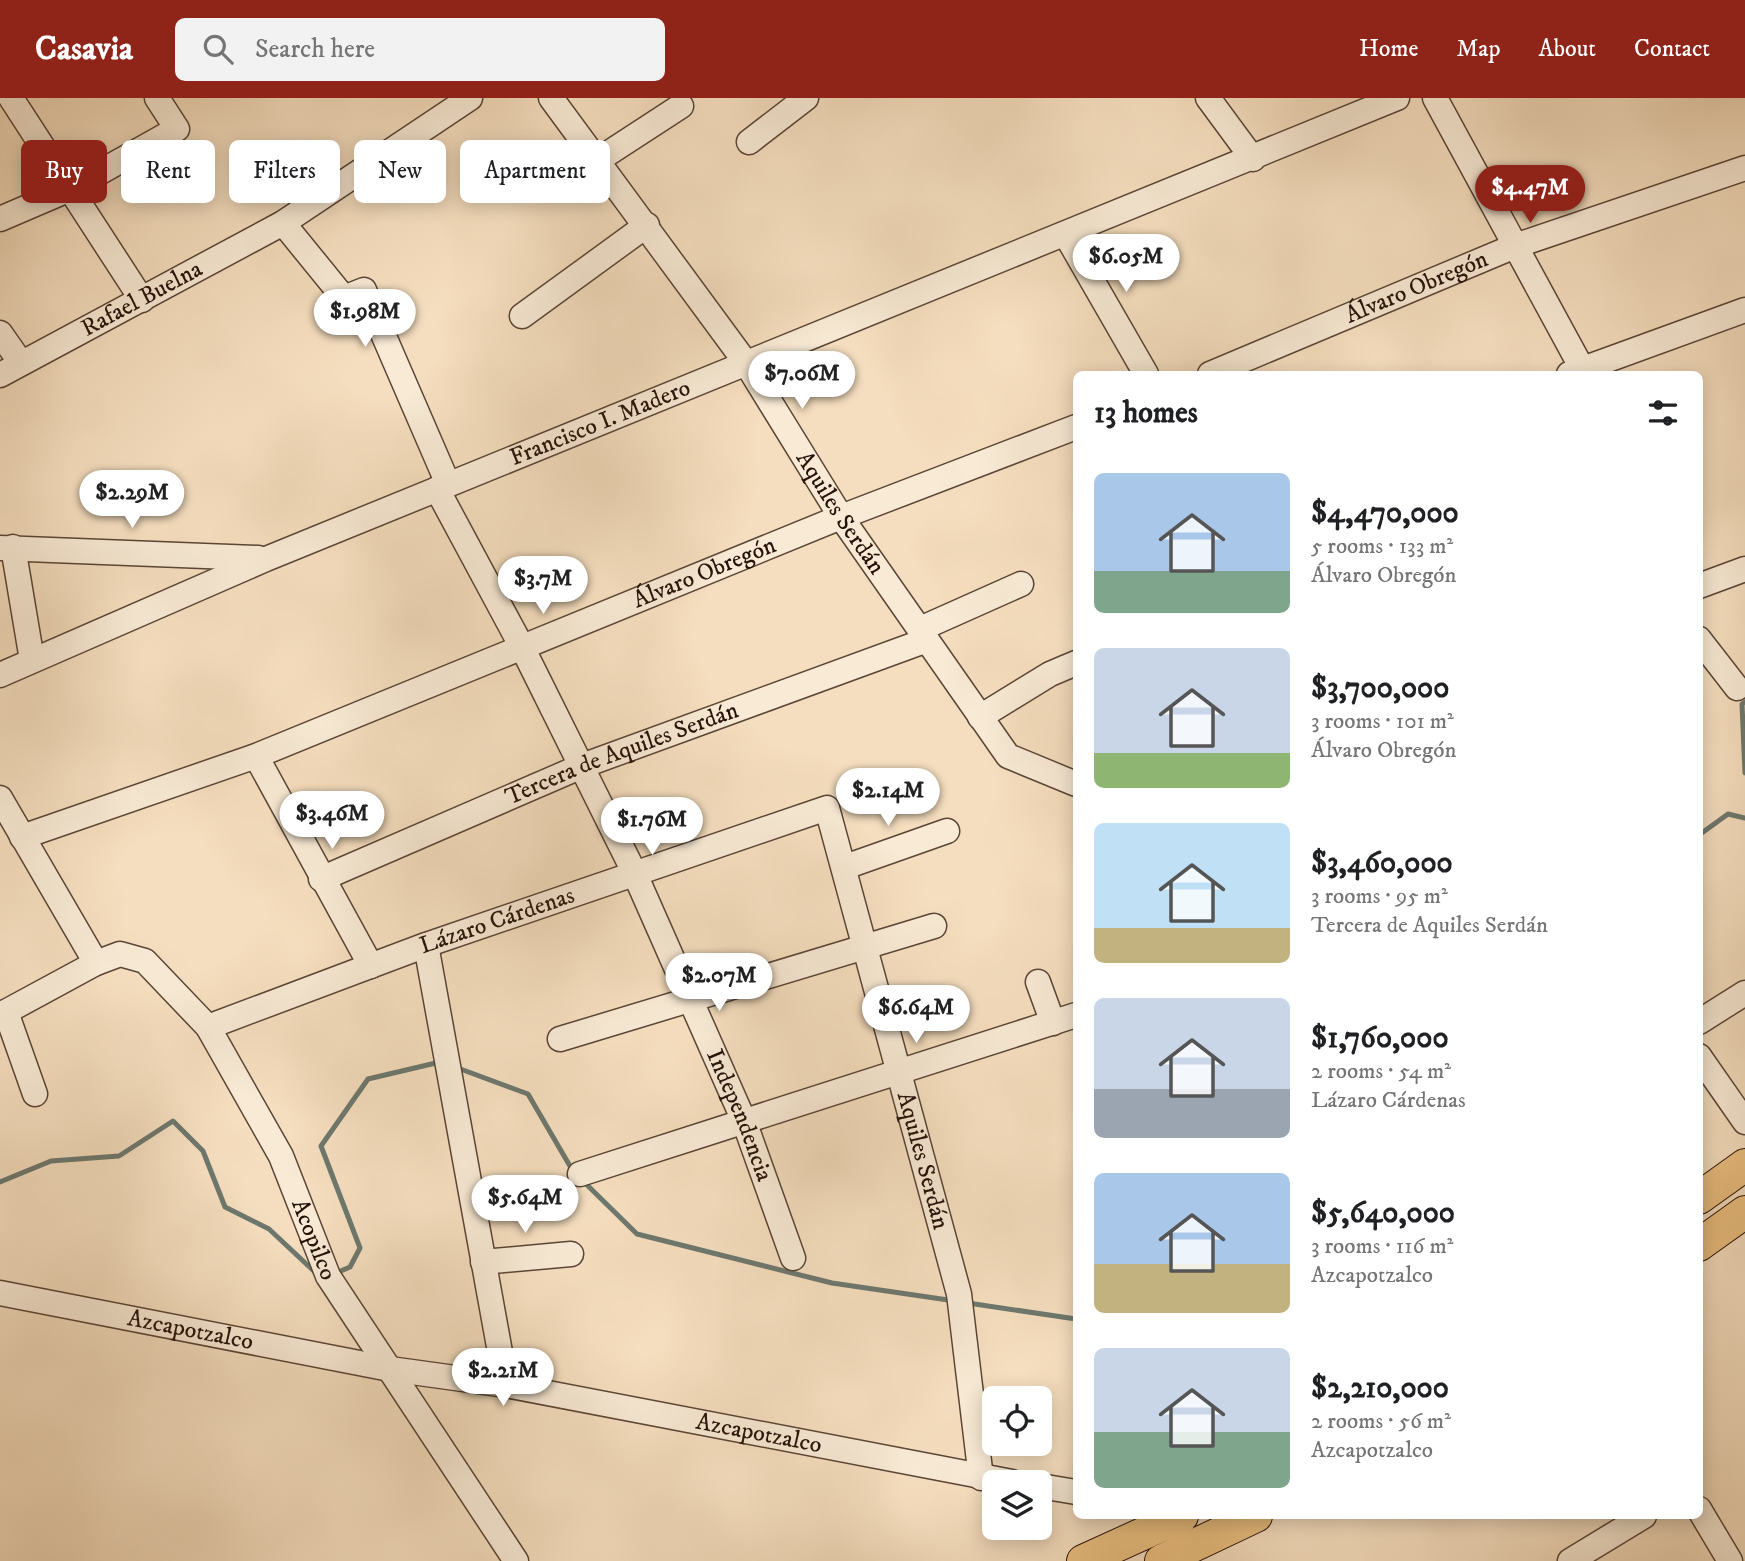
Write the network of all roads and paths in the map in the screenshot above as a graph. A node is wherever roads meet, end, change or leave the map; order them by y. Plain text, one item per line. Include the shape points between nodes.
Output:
1 (10, 98) edge
2 (157, 98) edge
3 (471, 98) edge
4 (551, 98) edge
5 (806, 98) edge
6 (1208, 98) edge
7 (1397, 98) edge
8 (1435, 98) edge
9 (681, 106) dead end
10 (441, 107) edge
11 (38, 140) edge
12 (583, 140) edge
13 (749, 142) dead end
14 (610, 152) edge
15 (1253, 159) junction
16 (107, 168) edge
17 (1745, 168) edge
18 (610, 176) edge
19 (37, 203) edge
20 (79, 203) edge
21 (0, 219) edge
22 (283, 223) junction
23 (648, 225) junction
24 (1066, 235) junction
25 (1515, 246) junction
26 (142, 300) junction
27 (1745, 310) edge
28 (522, 316) dead end
29 (0, 332) edge
30 (746, 363) junction
31 (10, 369) edge
32 (1144, 371) edge
33 (1217, 371) edge
34 (1578, 371) edge
35 (1584, 371) edge
36 (1073, 428) edge
37 (443, 486) junction
38 (841, 517) junction
39 (6, 547) edge
40 (266, 559) junction
41 (1745, 569) edge
42 (1021, 583) dead end
43 (1703, 585) edge
44 (924, 634) junction
45 (1703, 642) edge
46 (523, 649) junction
47 (32, 660) junction
48 (1733, 663) edge
49 (1073, 664) edge
50 (0, 675) edge
51 (1737, 688) dead end
52 (979, 716) junction
53 (256, 756) junction
54 (582, 766) junction
55 (1073, 783) edge
56 (1, 803) edge
57 (827, 808) joint
58 (947, 831) dead end
59 (22, 837) junction
60 (845, 867) junction
61 (634, 872) junction
62 (321, 879) junction
63 (934, 926) dead end
64 (865, 944) junction
65 (426, 945) junction
66 (96, 963) junction
67 (371, 966) junction
68 (1038, 982) dead end
69 (1745, 993) edge
70 (690, 998) junction
71 (3, 1014) edge
72 (1073, 1016) edge
73 (1703, 1019) edge
74 (1053, 1023) junction
75 (208, 1027) junction
76 (560, 1039) dead end
77 (1703, 1062) edge
78 (900, 1071) junction
79 (35, 1094) dead end
80 (744, 1121) junction
81 (1745, 1122) edge
82 (1745, 1165) edge
83 (580, 1174) dead end
84 (1703, 1195) edge
85 (1745, 1212) edge
86 (1703, 1242) edge
87 (571, 1254) dead end
88 (793, 1258) dead end
89 (483, 1262) junction
90 (0, 1293) edge
91 (390, 1369) junction
92 (506, 1385) junction
93 (981, 1478) joint
94 (1052, 1488) edge
95 (1073, 1492) edge
96 (1703, 1516) edge
97 (1176, 1519) edge
98 (1250, 1519) edge
99 (1639, 1519) edge
100 (516, 1561) edge
101 (1086, 1561) edge
102 (1161, 1561) edge
103 (1570, 1561) edge
104 (1730, 1561) edge

1 - 11 street
2 - 16 street via 177,129
3 - 10 street
4 - 12 street, Aquiles Serdán
5 - 13 street
6 - 15 street
7 - 15 street, Francisco I. Madero
8 - 25 street
9 - 14 street
10 - 22 street, Rafael Buelna
15 - 24 street, Francisco I. Madero
17 - 25 street, Álvaro Obregón
18 - 23 street, Aquiles Serdán
19 - 21 street
20 - 26 street
22 - 26 street, Rafael Buelna
22 - 37 street, Independencia via 344,298 364,290
23 - 28 street
23 - 30 street, Aquiles Serdán
24 - 30 street, Francisco I. Madero
24 - 32 street
25 - 33 street, Álvaro Obregón
25 - 34 street
26 - 31 street, Rafael Buelna
27 - 35 street
29 - 31 street
30 - 37 street, Francisco I. Madero
30 - 38 street, Aquiles Serdán
36 - 38 street, Álvaro Obregón
37 - 40 street, Francisco I. Madero
37 - 46 street, Independencia
38 - 44 street, Aquiles Serdán
38 - 46 street, Álvaro Obregón
39 - 40 street
39 - 47 street
40 - 47 street, Francisco I. Madero
41 - 43 street
42 - 44 street, Tercera de Aquiles Serdán
44 - 52 street, Aquiles Serdán
44 - 54 street, Tercera de Aquiles Serdán
45 - 48 street
46 - 53 street, Álvaro Obregón
46 - 54 street, Independencia
47 - 50 street, Francisco I. Madero
48 - 51 street
49 - 52 street
52 - 55 street, Aquiles Serdán via 1008,756
53 - 59 street, Álvaro Obregón
53 - 62 street
54 - 61 street, Independencia
54 - 62 street, Tercera de Aquiles Serdán
56 - 59 street
57 - 60 street, Aquiles Serdán
57 - 61 street, Lázaro Cárdenas
58 - 60 street
59 - 66 street
60 - 64 street, Aquiles Serdán
61 - 65 street, Lázaro Cárdenas
61 - 70 street, Independencia
62 - 67 street
63 - 64 street
64 - 70 street
64 - 78 street, Aquiles Serdán
65 - 67 street, Lázaro Cárdenas
65 - 89 street
66 - 71 street, Acopilco
66 - 75 street, Acopilco via 120,954 145,961
67 - 75 street, Lázaro Cárdenas
68 - 74 street
69 - 73 street
70 - 76 street
70 - 80 street, Independencia
71 - 79 street
72 - 74 street
74 - 78 street
75 - 91 street, Acopilco via 281,1156 328,1276
77 - 81 street
78 - 80 street
78 - 93 street, Aquiles Serdán via 959,1294
80 - 83 street
80 - 88 street, Independencia
82 - 84 main road
85 - 86 main road
87 - 89 street
89 - 92 street
90 - 91 street, Azcapotzalco
91 - 92 street, Azcapotzalco
91 - 100 street, Acopilco
92 - 93 street, Azcapotzalco
94 - 95 street
96 - 104 street
97 - 101 main road
98 - 102 main road
99 - 103 street

